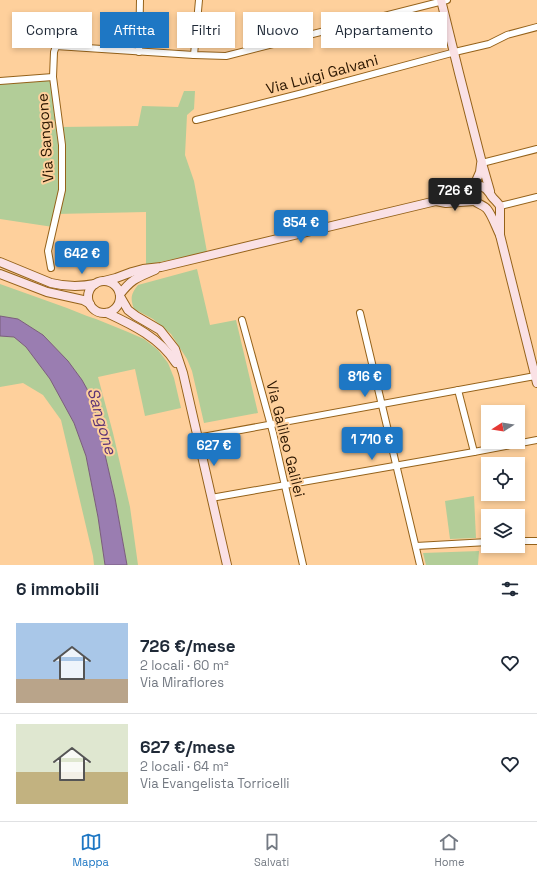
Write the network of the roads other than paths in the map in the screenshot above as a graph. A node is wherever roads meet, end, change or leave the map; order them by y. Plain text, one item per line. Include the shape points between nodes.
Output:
1 (140, 0) edge
2 (199, 0) edge
3 (443, 0) edge
4 (537, 27) edge
5 (139, 52) junction
6 (454, 52) junction
7 (194, 55) junction
8 (53, 77) junction
9 (0, 81) edge
10 (196, 120) dead end
11 (537, 149) edge
12 (482, 163) junction
13 (472, 188) junction
14 (490, 191) junction
15 (537, 197) edge
16 (436, 201) junction
17 (474, 201) junction
18 (500, 208) junction
19 (491, 215) junction
20 (500, 235) junction
21 (0, 262) edge
22 (161, 267) junction
23 (50, 268) dead end
24 (0, 274) edge
25 (100, 282) junction
26 (120, 296) junction
27 (90, 304) junction
28 (107, 313) junction
29 (360, 313) dead end
30 (242, 320) dead end
31 (533, 354) edge
32 (183, 373) junction
33 (536, 380) edge
34 (458, 390) junction
35 (382, 404) junction
36 (271, 424) junction
37 (197, 438) junction
38 (537, 440) edge
39 (474, 452) junction
40 (397, 466) junction
41 (284, 486) junction
42 (211, 498) junction
43 (525, 541) edge
44 (537, 541) edge
45 (481, 542) edge
46 (416, 546) junction
47 (227, 565) edge
48 (303, 565) edge
49 (420, 565) edge

1 - 5 street
2 - 7 street
3 - 6 street
3 - 7 street via 226,56
4 - 6 street, Via Luigi Galvani via 507,35 489,44
5 - 7 street
5 - 8 street, Via Sangone via 56,46
6 - 10 street, Via Luigi Galvani
6 - 12 street
8 - 9 street, Via Sangone
8 - 23 street, Via Sangone via 62,145 62,190 48,251
11 - 12 street
12 - 13 street
12 - 14 street
13 - 14 street via 483,186
13 - 16 street
13 - 17 street
14 - 18 street
15 - 18 street
16 - 17 street
16 - 22 street
17 - 19 street via 483,205
18 - 19 street via 497,213
18 - 20 street
19 - 20 street
20 - 31 street
21 - 25 street via 60,285 71,287
22 - 25 street via 143,269
22 - 26 street via 135,278
24 - 27 street via 47,292
25 - 26 street via 110,281 116,286
25 - 27 street via 89,291
26 - 28 street via 118,306
26 - 32 street via 128,310 160,330 175,349
27 - 28 street via 98,312
28 - 32 street via 154,338 171,355
29 - 35 street
30 - 36 street, Via Galileo Galilei
31 - 33 street
32 - 37 street
33 - 34 street
34 - 35 street
34 - 39 street
35 - 36 street
35 - 40 street
36 - 37 street
36 - 41 street, Via Galileo Galilei
37 - 42 street
38 - 39 street
39 - 40 street
40 - 41 street
40 - 46 street
41 - 42 street
41 - 48 street, Via Galileo Galilei
42 - 47 street
43 - 44 street
45 - 46 street
46 - 49 street

